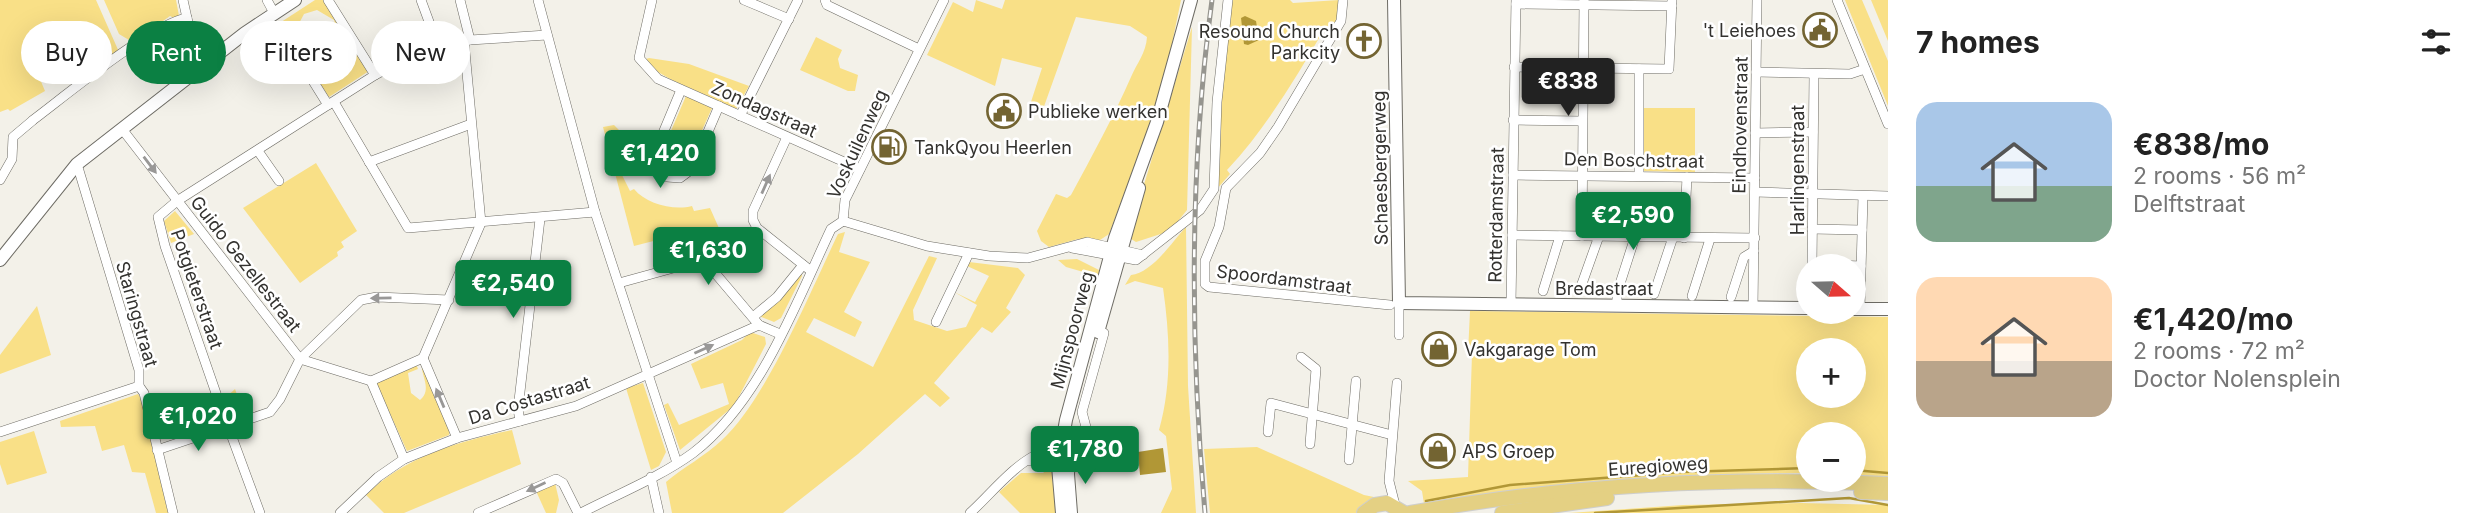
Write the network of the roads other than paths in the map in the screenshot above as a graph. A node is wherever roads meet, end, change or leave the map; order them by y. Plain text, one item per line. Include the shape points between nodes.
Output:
1 (183, 0) edge
2 (267, 0) edge
3 (295, 0) edge
4 (328, 0) edge
5 (421, 0) edge
6 (460, 0) edge
7 (538, 0) edge
8 (652, 0) edge
9 (744, 0) edge
10 (798, 0) edge
11 (825, 0) edge
12 (944, 0) edge
13 (1184, 0) edge
14 (1191, 0) edge
15 (1228, 0) edge
16 (1343, 0) edge
17 (1394, 0) edge
18 (1757, 0) edge
19 (1837, 0) edge
20 (1516, 2) edge
21 (1584, 2) edge
22 (1672, 3) edge
23 (274, 13) junction
24 (187, 18) junction
25 (789, 19) junction
26 (188, 21) edge
27 (429, 21) edge
28 (464, 21) edge
29 (1180, 33) junction
30 (547, 36) junction
31 (470, 40) edge
32 (226, 49) edge
33 (919, 49) junction
34 (1514, 67) junction
35 (1583, 68) junction
36 (371, 69) edge
37 (1639, 69) junction
38 (1865, 69) junction
39 (1756, 72) junction
40 (1814, 74) junction
41 (371, 78) edge
42 (180, 84) edge
43 (317, 84) edge
44 (469, 84) edge
45 (681, 90) junction
46 (331, 104) junction
47 (719, 106) junction
48 (740, 116) junction
49 (1887, 118) edge
50 (1513, 120) junction
51 (1583, 121) junction
52 (471, 124) junction
53 (122, 129) junction
54 (1813, 132) junction
55 (1755, 133) junction
56 (787, 137) junction
57 (258, 151) junction
58 (369, 162) junction
59 (77, 164) junction
60 (860, 169) junction
61 (1513, 175) junction
62 (1582, 175) junction
63 (1639, 176) junction
64 (1687, 177) junction
65 (1755, 178) junction
66 (0, 180) edge
67 (279, 181) dead end
68 (1755, 192) junction
69 (1812, 193) junction
70 (1863, 196) junction
71 (1888, 196) edge
72 (177, 201) junction
73 (595, 212) junction
74 (540, 219) junction
75 (843, 221) junction
76 (481, 223) junction
77 (1812, 229) junction
78 (1862, 230) junction
79 (1512, 235) junction
80 (1560, 236) junction
81 (1581, 236) junction
82 (1599, 236) junction
83 (1635, 237) junction
84 (1673, 237) junction
85 (1684, 238) junction
86 (1710, 239) junction
87 (1755, 239) junction
88 (1754, 251) junction
89 (2, 252) edge
90 (1115, 253) junction
91 (969, 254) junction
92 (1812, 254) edge
93 (1861, 254) edge
94 (807, 268) junction
95 (619, 284) junction
96 (1543, 292) dead end
97 (1579, 292) dead end
98 (1654, 294) dead end
99 (1692, 296) dead end
100 (1731, 296) dead end
101 (449, 300) junction
102 (1395, 304) junction
103 (1511, 304) junction
104 (1617, 306) junction
105 (1753, 308) junction
106 (1796, 308) edge
107 (1866, 309) edge
108 (1888, 310) edge
109 (756, 321) junction
110 (936, 322) dead end
111 (1104, 332) dead end
112 (780, 334) junction
113 (1399, 335) dead end
114 (1301, 357) dead end
115 (423, 358) junction
116 (300, 359) junction
117 (648, 373) junction
118 (371, 381) junction
119 (1356, 381) dead end
120 (1397, 383) dead end
121 (139, 386) junction
122 (1313, 414) junction
123 (520, 421) junction
124 (1352, 425) junction
125 (228, 426) junction
126 (0, 432) edge
127 (1268, 432) dead end
128 (1392, 435) junction
129 (457, 438) junction
130 (1310, 444) dead end
131 (158, 450) junction
132 (1064, 457) junction
133 (404, 459) junction
134 (1349, 460) dead end
135 (677, 463) junction
136 (651, 477) junction
137 (1888, 484) edge
138 (1888, 493) edge
139 (1383, 510) edge
140 (1431, 512) edge
141 (173, 513) edge
142 (260, 513) edge
143 (340, 513) edge
144 (478, 513) edge
145 (579, 513) edge
146 (659, 513) edge
147 (970, 513) edge
148 (1062, 513) edge
149 (1071, 513) edge
150 (1410, 513) edge
151 (1502, 513) edge

1 - 24 street
2 - 23 street
3 - 23 street
4 - 36 street
5 - 27 street
6 - 28 street
7 - 30 street
8 - 45 street, Zondagstraat via 639,58 658,79
9 - 25 street
10 - 25 street
11 - 33 street via 827,5
12 - 33 street, Voskuilenweg
13 - 29 street, Mijnspoorweg
14 - 29 street, Mijnspoorweg
15 - 90 street via 1218,86 1214,189 1200,210 1143,255 1131,261
16 - 102 street, Spoordamstraat via 1338,26 1278,127 1226,188 1219,227 1205,261 1205,284
17 - 102 street, Schaesbergerweg
18 - 39 street, Eindhovenstraat
19 - 38 street
20 - 21 street
20 - 34 street, Rotterdamstraat
21 - 22 street
21 - 35 street
22 - 37 street via 1671,67
23 - 32 street
24 - 26 street
24 - 66 street via 176,20 127,51 13,137 12,159
25 - 48 street
29 - 90 street, Mijnspoorweg
30 - 31 street
30 - 73 street
33 - 60 street, Voskuilenweg
34 - 35 street
34 - 50 street, Rotterdamstraat
35 - 37 street
35 - 51 street
37 - 63 street
38 - 40 street via 1850,74
38 - 49 street
39 - 40 street
39 - 55 street, Eindhovenstraat
40 - 54 street, Harlingenstraat
41 - 46 street
42 - 53 street
43 - 46 street
44 - 52 street
45 - 47 street, Zondagstraat
45 - 47 street via 653,157 658,172 667,177 680,178 692,169
46 - 57 street
46 - 58 street
47 - 48 street, Zondagstraat
48 - 56 street, Zondagstraat
50 - 51 street
50 - 61 street, Rotterdamstraat
51 - 62 street
52 - 58 street
52 - 76 street
53 - 59 street
53 -> 72 street, Guido Gezellestraat
54 - 55 street
54 - 69 street, Harlingenstraat
55 - 65 street, Eindhovenstraat
56 - 60 street, Zondagstraat
94 -> 56 street via 752,220
57 - 67 street
57 - 72 street
58 - 76 street via 408,228
59 - 89 street
59 - 121 street, Staringstraat via 139,370
60 - 75 street, Voskuilenweg via 844,204
61 - 62 street, Den Boschstraat
61 - 79 street, Rotterdamstraat
62 - 63 street, Den Boschstraat
62 - 81 street
63 - 64 street, Den Boschstraat
64 - 65 street, Den Boschstraat
64 - 85 street
65 - 68 street, Eindhovenstraat
68 - 69 street
68 - 87 street, Eindhovenstraat
69 - 70 street
69 - 77 street, Harlingenstraat
70 - 71 street
70 - 78 street
72 - 116 street, Guido Gezellestraat
72 - 125 street, Potgieterstraat via 160,213 158,223
73 - 74 street
73 - 95 street
74 - 76 street
74 - 123 street
75 - 91 street
75 - 94 street, Voskuilenweg via 831,229
76 - 101 street
77 - 78 street
77 - 92 street, Harlingenstraat
78 - 93 street
79 - 80 street
79 - 103 street, Rotterdamstraat
80 - 81 street
80 - 96 street
81 - 82 street
82 - 83 street
82 - 97 street
83 - 84 street
83 - 104 street
84 - 85 street
84 - 98 street
85 - 86 street
86 - 87 street
86 - 99 street
87 - 88 street, Eindhovenstraat
88 - 100 street, Eindhovenstraat via 1744,257
88 - 105 street, Eindhovenstraat
90 - 91 street via 1072,248 1025,258
90 - 132 street, Mijnspoorweg
91 - 110 street
94 - 109 street, Voskuilenweg
94 - 112 street, Voskuilenweg
95 - 109 street via 688,264 701,265 715,273
95 - 117 street
101 - 115 street
101 -> 116 street via 361,300
102 - 103 street, Bredastraat
102 - 113 street, Schaesbergerweg
103 - 104 street, Bredastraat
104 - 105 street, Bredastraat
105 - 106 street, Bredastraat
107 - 108 street
109 - 112 street
117 -> 109 street, Da Costastraat
111 - 132 street via 1082,412 1090,442 1088,460
112 - 135 street, Voskuilenweg via 739,408 706,442
114 - 122 street via 1316,369
115 - 118 street
129 -> 115 street
116 - 118 street, Guido Gezellestraat
116 - 125 street via 270,412
117 - 123 street, Da Costastraat via 576,406
117 - 135 street
118 - 133 street
119 - 124 street
120 - 128 street
121 - 126 street
121 - 131 street, Staringstraat
122 - 124 street
122 - 127 street via 1271,403
122 - 130 street
123 - 129 street, Da Costastraat
124 - 128 street
124 - 134 street
125 - 131 street
125 - 142 street, Potgieterstraat
128 - 139 street
129 - 133 street, Da Costastraat
131 - 141 street, Staringstraat
132 - 147 street via 1040,453
132 - 148 street, Mijnspoorweg
132 - 149 street, Mijnspoorweg
133 - 143 street, Da Costastraat
135 - 136 street, Voskuilenweg
136 - 145 street, Voskuilenweg
136 - 146 street
137 - 140 main road, Euregioweg via 1771,480 1671,484 1532,495
138 - 151 main road, Euregioweg via 1697,491
140 - 150 main road, Euregioweg
145 -> 144 street via 563,483 556,479

